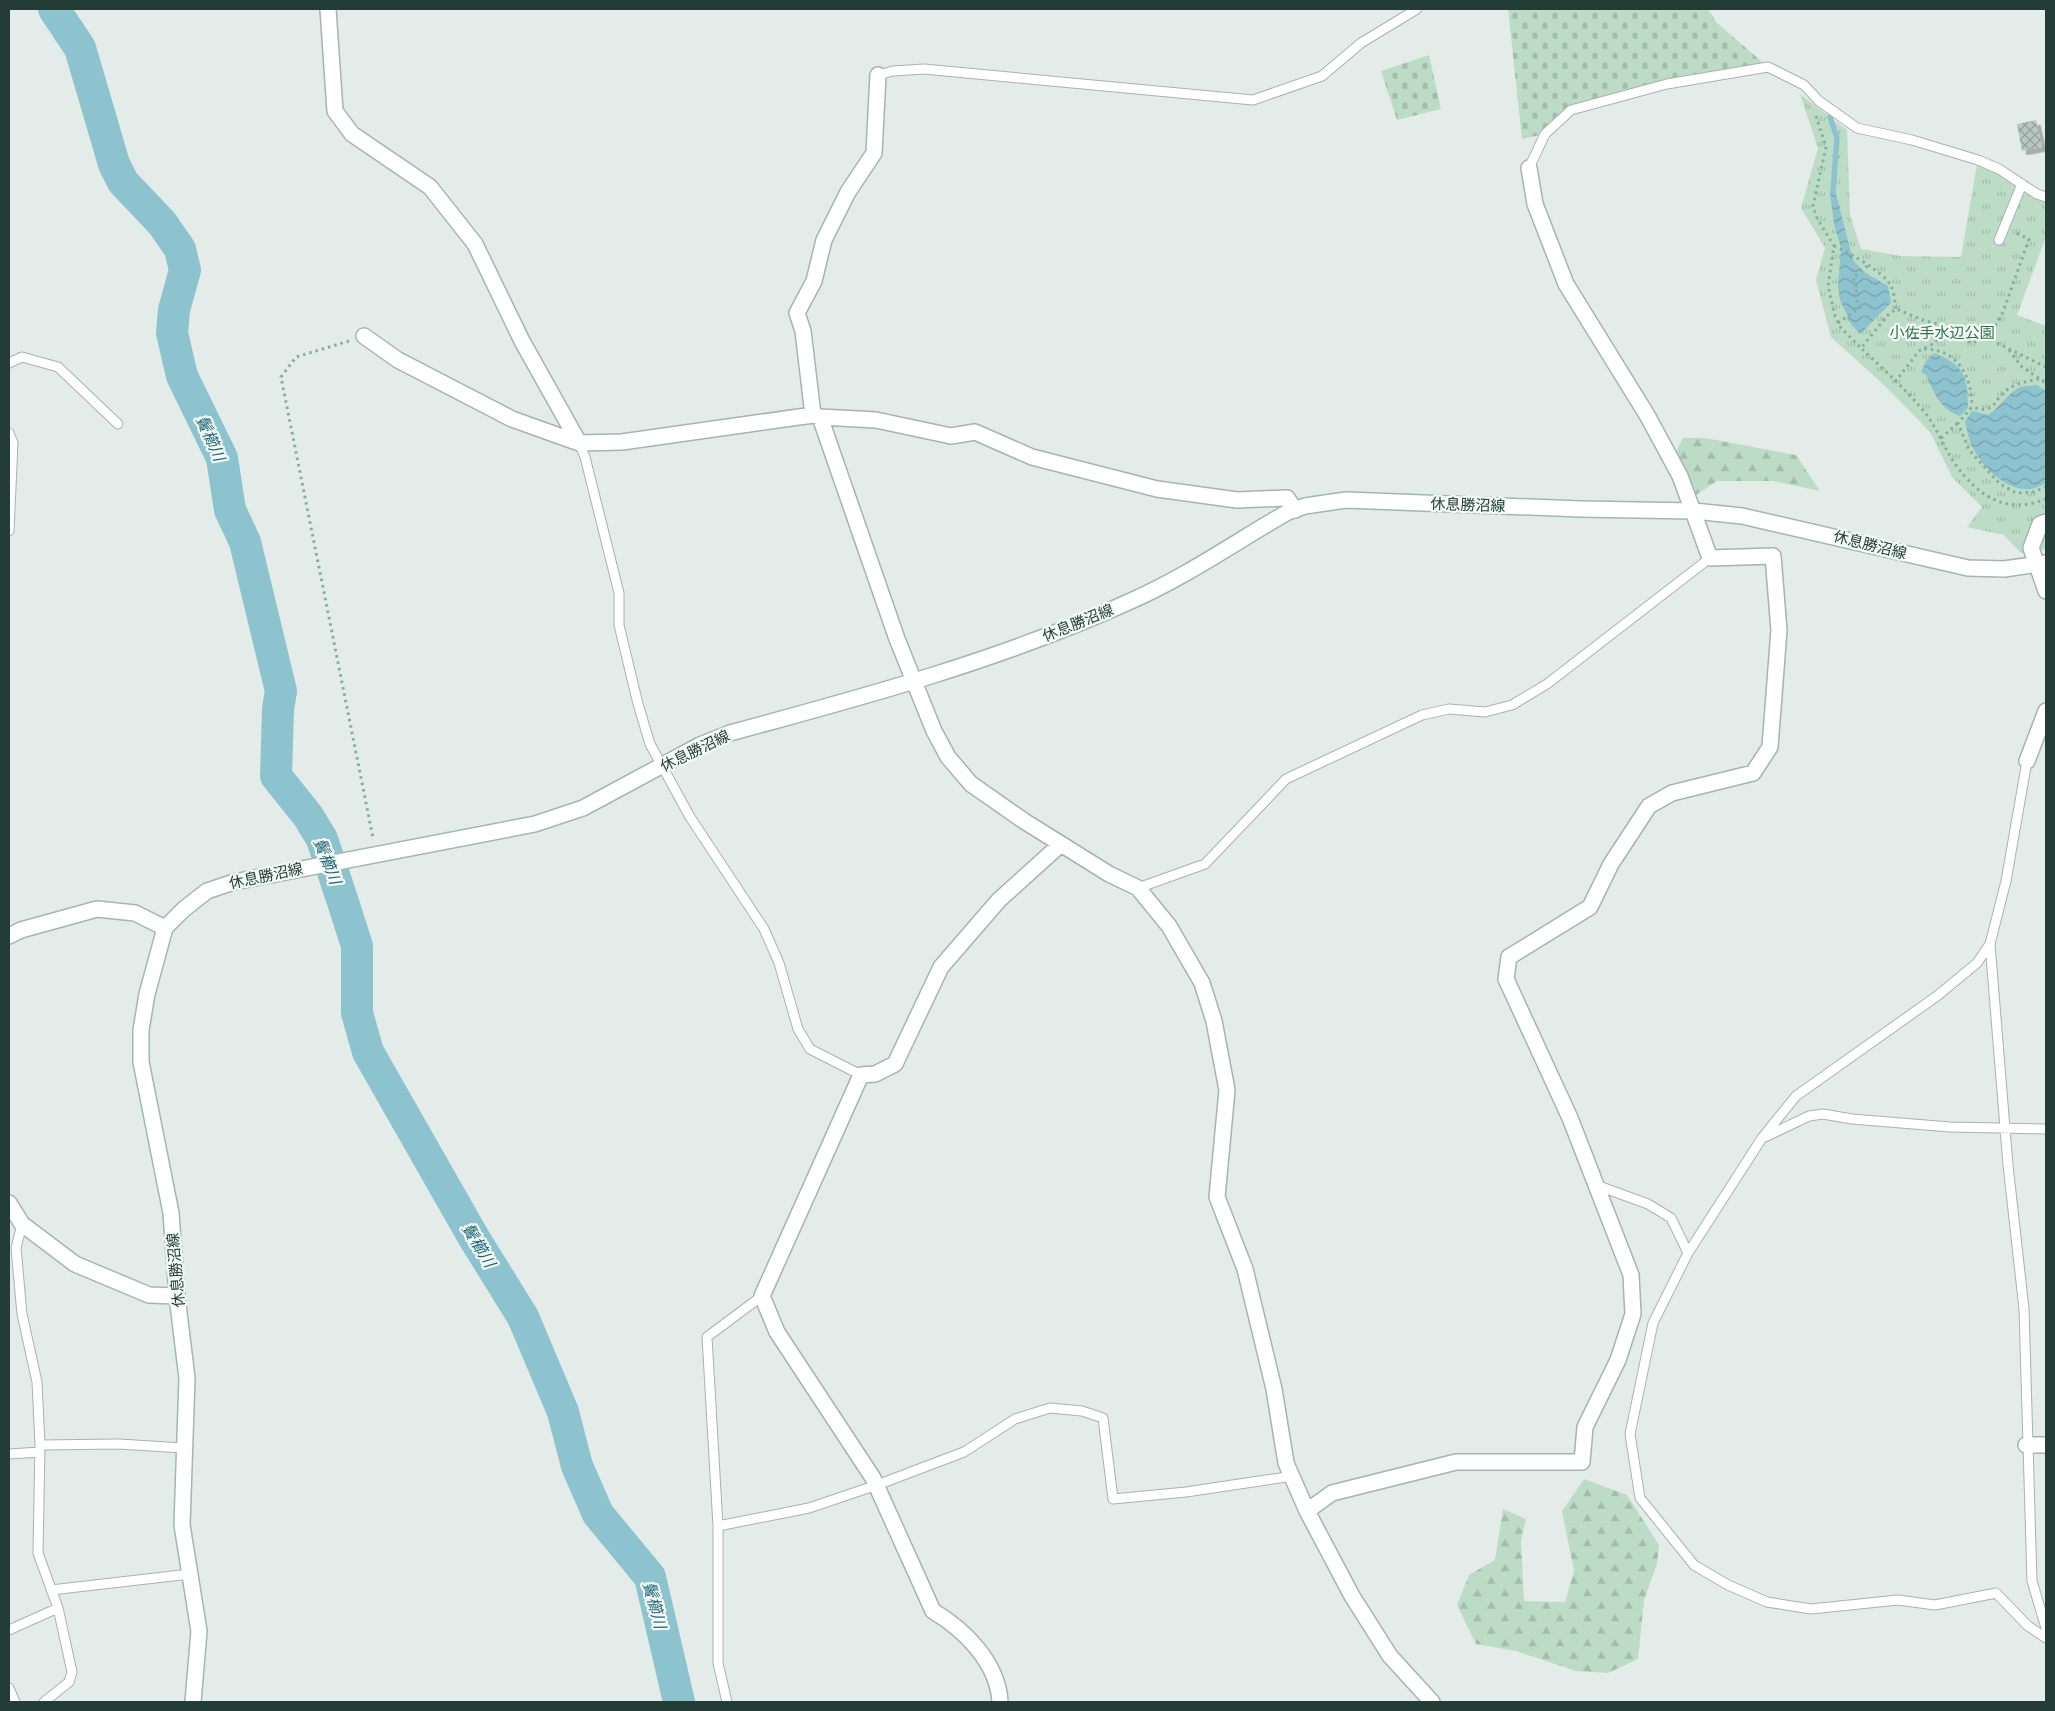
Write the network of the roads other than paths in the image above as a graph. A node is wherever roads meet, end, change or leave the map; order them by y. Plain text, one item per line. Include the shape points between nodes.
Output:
1 (328, 9) edge
2 (1416, 9) edge
3 (878, 76) joint
4 (1529, 168) joint
5 (2022, 184) junction
6 (2046, 197) edge
7 (1998, 240) dead end
8 (364, 336) road end
9 (9, 363) edge
10 (817, 416) junction
11 (118, 424) dead end
12 (9, 433) edge
13 (579, 442) junction
14 (1295, 510) junction
15 (1694, 511) junction
16 (2046, 522) edge
17 (9, 531) edge
18 (1710, 558) junction
19 (2042, 564) edge
20 (2046, 591) edge
21 (913, 681) junction
22 (2046, 711) edge
23 (2027, 761) joint
24 (663, 766) junction
25 (1061, 844) junction
26 (1138, 888) junction
27 (165, 928) junction
28 (9, 936) edge
29 (1990, 944) junction
30 (861, 1075) junction
31 (2006, 1129) junction
32 (2046, 1129) edge
33 (1762, 1138) junction
34 (1596, 1185) junction
35 (9, 1203) edge
36 (22, 1224) junction
37 (1688, 1253) junction
38 (177, 1296) junction
39 (762, 1296) junction
40 (2026, 1445) junction
41 (2046, 1445) edge
42 (40, 1448) junction
43 (183, 1448) junction
44 (9, 1454) edge
45 (1293, 1476) junction
46 (876, 1485) junction
47 (1307, 1511) junction
48 (718, 1526) junction
49 (190, 1574) junction
50 (51, 1590) junction
51 (58, 1608) junction
52 (2046, 1628) edge
53 (9, 1630) edge
54 (2046, 1638) edge
55 (9, 1688) edge
56 (15, 1702) edge
57 (44, 1702) edge
58 (193, 1702) edge
59 (727, 1702) edge
60 (1000, 1702) edge
61 (1432, 1702) edge

1 - 13 street via 335,111 352,134 430,187 475,244 522,341
2 - 3 lane via 1360,43 1322,76 1253,100 924,69 894,71
3 - 10 street via 874,153 848,192 824,240 814,281 797,313
4 - 5 lane via 1544,134 1571,110 1667,84 1768,68 1804,85 1819,101 1857,128 1978,160
4 - 15 street via 1535,204 1566,284 1647,415 1680,476
5 - 6 lane
5 - 7 lane
8 - 13 street via 398,360 512,419
9 - 11 lane via 22,357 58,367
10 - 13 street via 622,442
10 - 14 street via 876,420 951,436 975,432 1032,457 1130,484 1237,500 1287,498
10 - 21 street
12 - 17 lane via 14,443
13 - 24 lane via 619,592 619,625 638,704 650,744
14 - 15 street, 休息勝沼線 via 1346,500
14 - 21 street, 休息勝沼線 via 1135,600 982,661
15 - 18 street
15 - 19 street, 休息勝沼線 via 1742,516 1968,568 2004,569
16 - 19 street via 2040,524 2031,548
18 - 26 lane via 1547,684 1512,704 1485,712 1449,709 1422,716 1286,779 1205,864
18 - 34 street via 1774,556 1779,630 1770,747 1753,773 1672,793 1650,806 1612,864 1590,907 1509,957 1506,979 1570,1118
19 - 20 street
21 - 24 street, 休息勝沼線 via 730,733
21 - 25 street via 948,757 971,784
22 - 23 street
23 - 29 lane via 2006,881
24 - 27 street, 休息勝沼線 via 583,808 535,824 234,882 207,891
24 - 30 lane via 690,817 764,929 779,963 798,1029 810,1048
25 - 26 street
25 - 30 street via 999,900 941,967 895,1064 874,1074
26 - 45 street via 1169,926 1202,983 1214,1021 1227,1090 1217,1197 1244,1269 1274,1389 1286,1463
27 - 28 street via 135,913 97,909
27 - 38 street, 休息勝沼線 via 147,994 141,1030 141,1062 171,1213
29 - 31 lane
29 - 33 lane via 1977,963 1937,996 1796,1096
30 - 39 street
31 - 32 lane
31 - 33 lane via 1852,1119 1823,1114 1808,1116
31 - 40 lane via 2024,1310
33 - 37 lane
34 - 37 lane via 1648,1204 1671,1218
34 - 47 street via 1631,1275 1633,1314 1618,1360 1585,1427 1582,1462 1456,1462 1332,1493
35 - 36 street
36 - 38 street via 75,1264 149,1295
36 - 42 lane via 16,1248 22,1314 37,1382
37 - 54 lane via 1653,1323 1630,1434 1640,1498 1694,1565 1767,1602 1811,1609 1898,1600 1935,1605 1996,1594 2028,1626
38 - 43 street, 休息勝沼線 via 187,1378
39 - 46 street via 778,1332
39 - 48 lane via 707,1337
40 - 41 street
40 - 52 lane via 2032,1582
42 - 43 lane via 118,1444
42 - 44 lane
42 - 50 lane via 38,1553
43 - 49 street, 休息勝沼線 via 182,1525
45 - 46 lane via 1113,1499 1103,1418 1082,1410 1050,1408 1015,1419 964,1452
45 - 47 street
46 - 48 lane via 809,1508
46 - 60 street via 933,1611 981,1652 994,1672
47 - 61 street via 1352,1596 1390,1656
48 - 59 lane via 718,1663
49 - 50 lane
49 - 58 street, 休息勝沼線 via 199,1631
50 - 51 lane
51 - 53 lane
51 - 57 lane via 72,1672 70,1682
55 - 56 lane

